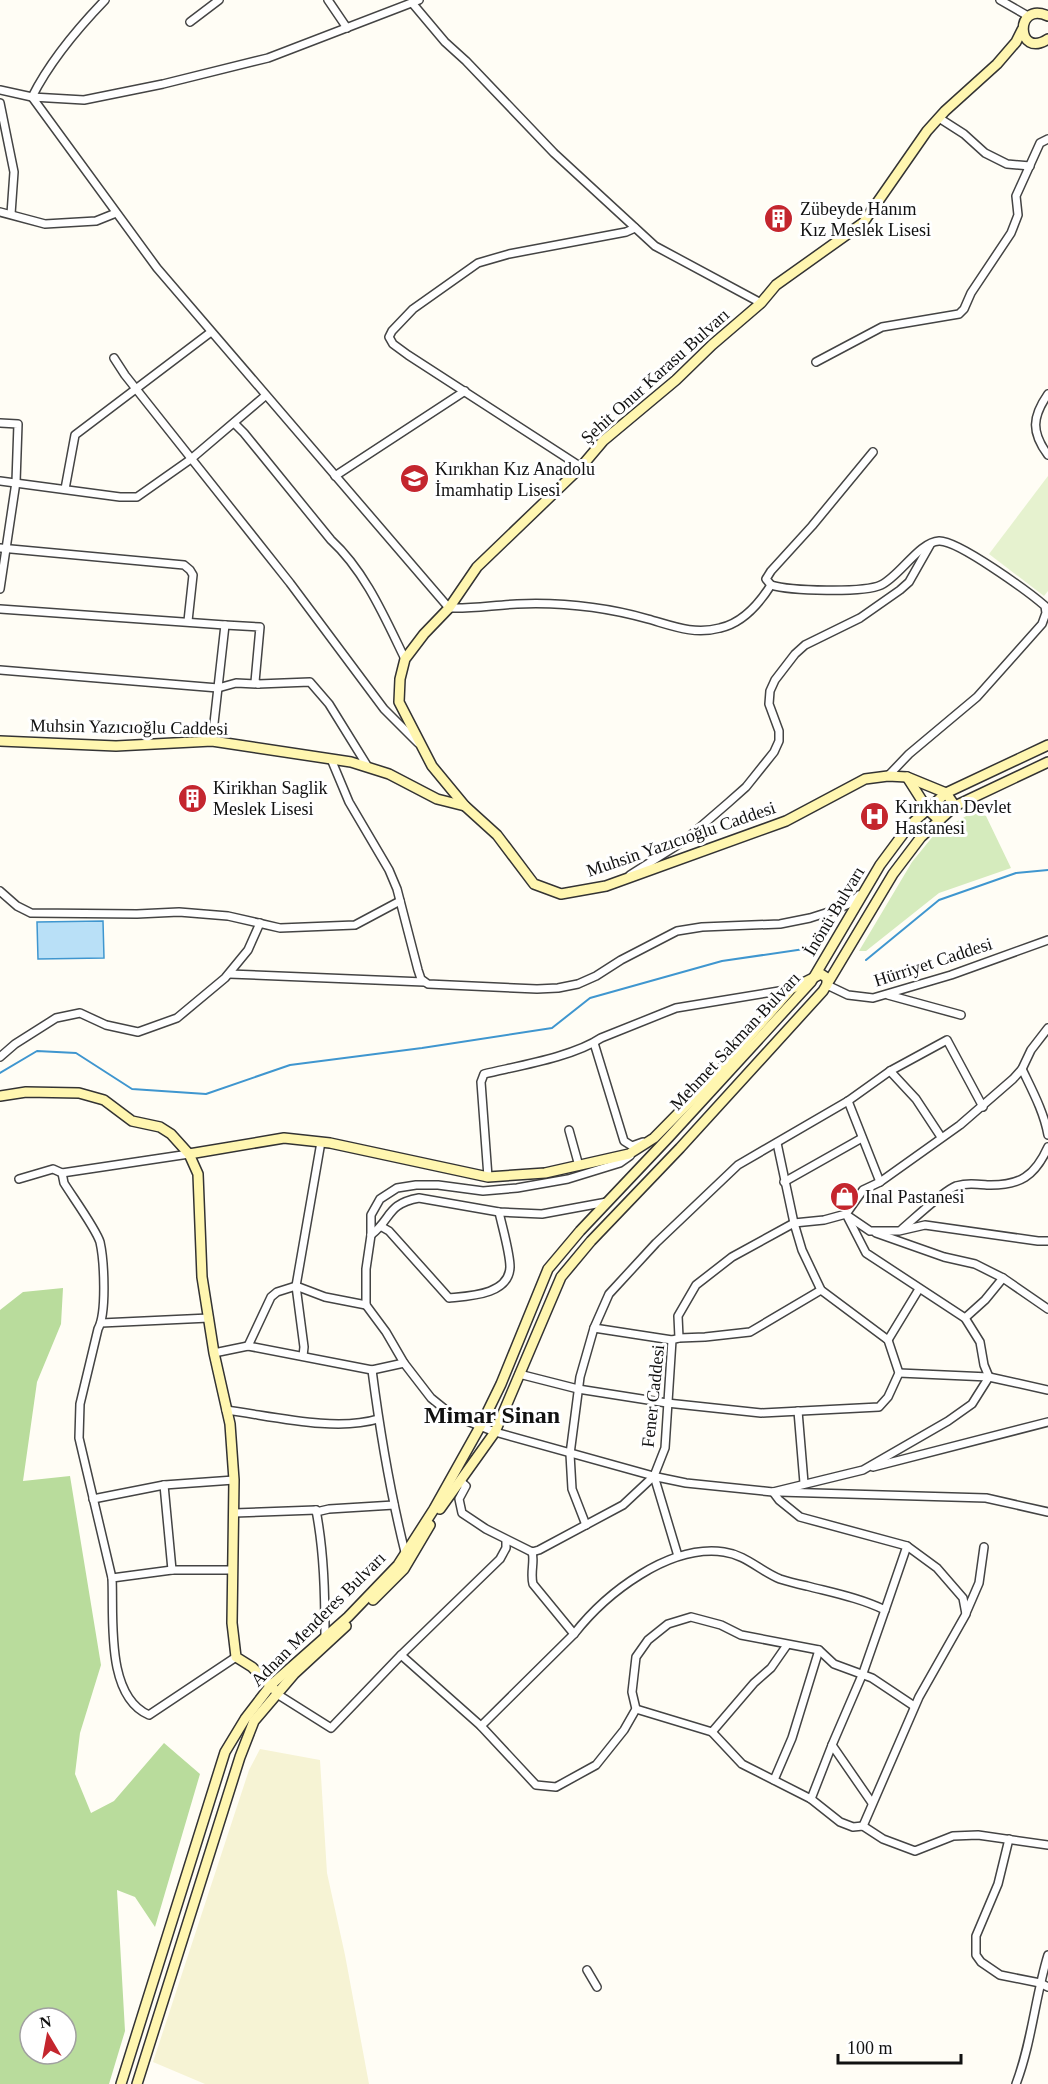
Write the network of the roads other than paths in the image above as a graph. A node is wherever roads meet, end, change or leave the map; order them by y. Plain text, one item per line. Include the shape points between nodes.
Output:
1 (105, 0) edge
2 (219, 0) edge
3 (1000, 0) edge
4 (332, 2) edge
5 (416, 2) edge
6 (1028, 16) junction
7 (1048, 16) edge
8 (190, 22) dead end
9 (347, 28) junction
10 (1022, 30) junction
11 (1048, 39) edge
12 (0, 90) edge
13 (32, 97) junction
14 (0, 103) edge
15 (939, 118) junction
16 (1048, 139) edge
17 (1030, 166) junction
18 (0, 212) edge
19 (116, 213) junction
20 (11, 214) junction
21 (636, 228) junction
22 (761, 303) junction
23 (211, 332) junction
24 (114, 358) dead end
25 (816, 362) dead end
26 (136, 389) junction
27 (465, 391) junction
28 (1048, 394) edge
29 (265, 396) junction
30 (0, 423) edge
31 (234, 423) junction
32 (873, 452) dead end
33 (1048, 455) edge
34 (190, 459) junction
35 (581, 467) junction
36 (335, 476) junction
37 (0, 481) edge
38 (16, 482) junction
39 (65, 489) junction
40 (930, 545) junction
41 (3, 548) edge
42 (771, 585) junction
43 (0, 589) edge
44 (449, 608) junction
45 (0, 609) edge
46 (188, 621) junction
47 (225, 625) junction
48 (405, 659) junction
49 (0, 670) edge
50 (258, 684) junction
51 (218, 688) junction
52 (0, 741) edge
53 (212, 741) junction
54 (1048, 745) edge
55 (424, 749) junction
56 (331, 759) junction
57 (1048, 762) edge
58 (368, 767) junction
59 (888, 776) junction
60 (907, 777) junction
61 (946, 793) junction
62 (465, 806) junction
63 (955, 806) junction
64 (928, 810) junction
65 (939, 820) junction
66 (627, 878) junction
67 (866, 890) junction
68 (0, 891) edge
69 (400, 901) junction
70 (260, 923) junction
71 (1046, 944) edge
72 (228, 974) junction
73 (814, 978) junction
74 (424, 982) junction
75 (828, 985) junction
76 (791, 989) junction
77 (886, 994) junction
78 (961, 1015) dead end
79 (1048, 1028) edge
80 (594, 1043) junction
81 (0, 1058) edge
82 (1022, 1069) junction
83 (890, 1071) junction
84 (0, 1096) edge
85 (848, 1101) junction
86 (983, 1107) junction
87 (569, 1130) dead end
88 (1048, 1135) edge
89 (941, 1137) junction
90 (654, 1138) junction
91 (862, 1138) junction
92 (321, 1142) junction
93 (777, 1143) junction
94 (1048, 1147) edge
95 (189, 1154) junction
96 (579, 1166) junction
97 (62, 1173) junction
98 (488, 1177) junction
99 (19, 1179) dead end
100 (784, 1182) junction
101 (880, 1182) junction
102 (607, 1202) junction
103 (499, 1212) junction
104 (846, 1214) junction
105 (794, 1223) junction
106 (382, 1227) junction
107 (870, 1231) junction
108 (899, 1231) junction
109 (371, 1235) junction
110 (1048, 1241) edge
111 (1003, 1278) junction
112 (296, 1286) junction
113 (919, 1289) junction
114 (821, 1290) junction
115 (366, 1305) junction
116 (1048, 1309) edge
117 (208, 1318) junction
118 (964, 1318) junction
119 (101, 1323) junction
120 (594, 1328) junction
121 (675, 1339) junction
122 (888, 1340) junction
123 (248, 1346) junction
124 (214, 1353) junction
125 (303, 1356) junction
126 (404, 1363) junction
127 (372, 1370) junction
128 (519, 1374) junction
129 (899, 1374) junction
130 (989, 1377) junction
131 (578, 1389) junction
132 (1048, 1390) edge
133 (667, 1402) junction
134 (226, 1410) junction
135 (798, 1411) junction
136 (378, 1419) junction
137 (1048, 1422) edge
138 (481, 1425) junction
139 (495, 1432) junction
140 (570, 1454) junction
141 (863, 1470) junction
142 (654, 1476) junction
143 (234, 1480) junction
144 (460, 1481) junction
145 (804, 1483) junction
146 (164, 1485) junction
147 (773, 1492) junction
148 (93, 1499) junction
149 (394, 1504) junction
150 (316, 1510) junction
151 (1048, 1512) edge
152 (234, 1514) junction
153 (586, 1525) junction
154 (506, 1540) junction
155 (907, 1546) junction
156 (984, 1546) dead end
157 (405, 1552) junction
158 (532, 1552) junction
159 (678, 1556) junction
160 (172, 1570) junction
161 (233, 1570) junction
162 (112, 1578) junction
163 (885, 1610) junction
164 (966, 1614) junction
165 (574, 1634) junction
166 (325, 1636) junction
167 (787, 1644) junction
168 (819, 1650) junction
169 (401, 1655) junction
170 (236, 1657) junction
171 (863, 1673) junction
172 (271, 1685) junction
173 (278, 1694) junction
174 (914, 1707) junction
175 (636, 1708) junction
176 (481, 1726) junction
177 (712, 1732) junction
178 (832, 1745) junction
179 (774, 1780) junction
180 (811, 1799) junction
181 (872, 1803) junction
182 (863, 1827) junction
183 (1009, 1839) junction
184 (1048, 1845) edge
185 (1048, 1955) edge
186 (587, 1970) dead end
187 (1040, 1983) junction
188 (597, 1987) dead end
189 (1048, 1988) edge
190 (121, 2084) edge
191 (137, 2084) edge
192 (1016, 2084) edge

1 - 13 street via 58,54
2 - 8 street
3 - 6 street
4 - 9 street
5 - 9 street
5 - 21 street via 445,42 554,153
6 - 7 street via 1037,12
6 - 10 street, Şehit Onur Karasu Bulvarı
9 - 13 street via 268,58 163,84 84,100
10 - 11 street via 1032,42
10 - 15 street, Şehit Onur Karasu Bulvarı via 998,64
12 - 13 street
13 - 19 street
14 - 20 street via 14,172
15 - 17 street via 985,153 1007,164
15 - 22 street, Şehit Onur Karasu Bulvarı via 863,223 776,285
16 - 17 street via 1040,143
17 - 25 street via 1016,196 1018,215 1011,233 964,309 958,314 882,327
18 - 20 street
19 - 20 street via 96,221 45,224
19 - 23 street
21 - 22 street via 674,258
21 - 27 street via 487,259 413,309 389,338
22 - 35 street, Şehit Onur Karasu Bulvarı via 603,441
23 - 26 street
23 - 29 street
24 - 26 street
26 - 34 street
26 - 39 street via 75,435
27 - 35 street
27 - 36 street
28 - 33 street via 1034,422 1040,444
29 - 31 street
29 - 36 street
30 - 38 street via 18,424
31 - 34 street
31 - 48 street via 345,553 383,613
32 - 42 street via 771,571 766,579
34 - 39 street via 137,497
34 - 55 street via 384,709
35 - 44 street, Şehit Onur Karasu Bulvarı via 477,567
36 - 44 street
37 - 38 street
38 - 39 street
38 - 41 street
40 - 42 street via 881,585 863,589
40 - 59 street via 945,542 981,561 1045,606 1046,613 1042,624 977,697
40 - 66 street via 909,582 900,590 860,618 805,645 775,680 769,704 779,741 746,787 684,841
41 - 43 street
41 - 46 street via 184,565 192,575
42 - 44 street via 760,602 740,619 721,628 696,632 603,608 550,604
44 - 48 street, Şehit Onur Karasu Bulvarı
45 - 46 street
46 - 47 street
47 - 50 street via 260,627 255,682
47 - 51 street
48 - 55 street, Şehit Onur Karasu Bulvarı via 399,702
49 - 51 street
50 - 51 street via 236,682
50 - 58 street via 310,682 329,704
51 - 53 street
52 - 53 street, Muhsin Yazıcıoğlu Caddesi via 116,746
53 - 56 street, Muhsin Yazıcıoğlu Caddesi
54 - 61 street, İnönü Bulvarı
55 - 62 street, Şehit Onur Karasu Bulvarı via 432,766
56 - 58 street, Muhsin Yazıcıoğlu Caddesi
56 - 69 street via 349,802 389,870
57 - 63 street, İnönü Bulvarı
58 - 62 street, Muhsin Yazıcıoğlu Caddesi via 437,799
59 - 60 street, Muhsin Yazıcıoğlu Caddesi
59 - 66 street, Muhsin Yazıcıoğlu Caddesi via 865,779 786,821
60 - 61 street, Muhsin Yazıcıoğlu Caddesi
60 - 64 street
61 - 63 street
61 - 64 street, İnönü Bulvarı
62 - 66 street, Muhsin Yazıcıoğlu Caddesi via 497,835 534,884 561,894
63 - 65 street, İnönü Bulvarı
64 - 65 street
64 - 67 street, İnönü Bulvarı via 909,826
65 - 75 street, İnönü Bulvarı via 893,874
67 - 73 street, İnönü Bulvarı
67 - 74 street via 851,903 810,918 677,932 578,984 558,988 441,986
68 - 70 street via 31,913 179,912
69 - 70 street via 355,925 280,928
69 - 74 street
70 - 72 street via 248,950
71 - 77 street, Hürriyet Caddesi via 1022,948
72 - 74 street
72 - 81 street via 177,1018 138,1032 106,1025 80,1013 56,1018
73 - 75 street, Mehmet Sakman Bulvarı via 817,988 822,990
73 - 76 street
73 - 102 street, Mehmet Sakman Bulvarı
75 - 77 street, Hürriyet Caddesi via 848,996 873,998
75 - 128 street, Mehmet Sakman Bulvarı via 561,1277
76 - 80 street via 676,1008
76 - 90 street
77 - 78 street
79 - 82 street
80 - 90 street via 624,1141 632,1146
80 - 98 street via 484,1074 481,1082
82 - 86 street
82 - 88 street
83 - 85 street
83 - 86 street via 947,1040
83 - 89 street via 916,1099
84 - 95 street via 26,1092 79,1093 104,1100 132,1121 160,1127
85 - 91 street
85 - 93 street
86 - 89 street
87 - 96 street
89 - 101 street
90 - 96 street via 629,1154
90 - 109 street via 620,1163 568,1179 483,1191 438,1185 398,1188 380,1198 371,1215
91 - 100 street
91 - 101 street
92 - 95 street via 284,1138
92 - 98 street
92 - 112 street
93 - 100 street
93 - 120 street via 738,1166 656,1243 609,1294
94 - 108 street via 1029,1176 1010,1184 972,1182 953,1187
95 - 97 street
95 - 117 street via 198,1174 202,1277
96 - 98 street
97 - 99 street via 53,1169
97 - 119 street via 64,1183 99,1241 104,1288
100 - 105 street
101 - 104 street via 863,1190
102 - 103 street via 542,1214
102 - 138 street, Mehmet Sakman Bulvarı via 548,1269
103 - 106 street via 419,1198 394,1207
103 - 106 street via 510,1268 497,1288 475,1296 449,1298 389,1230
104 - 105 street, Fener Caddesi
104 - 107 street
104 - 113 street via 866,1253
105 - 114 street
105 - 121 street, Fener Caddesi via 732,1257 696,1285 678,1316
106 - 109 street
107 - 108 street
107 - 111 street via 975,1264
108 - 110 street via 925,1225
109 - 115 street
111 - 116 street
111 - 118 street
112 - 115 street via 325,1297
112 - 123 street via 271,1297
112 - 125 street
113 - 118 street
113 - 122 street
114 - 121 street via 750,1332
114 - 122 street
115 - 126 street, Fener Caddesi
117 - 119 street
117 - 124 street
118 - 130 street via 980,1342
119 - 148 street via 80,1404 79,1438
120 - 121 street
120 - 131 street
121 - 133 street, Fener Caddesi
122 - 129 street
123 - 124 street
123 - 125 street
124 - 134 street
125 - 127 street
126 - 127 street
126 - 138 street, Fener Caddesi via 430,1398 452,1415
127 - 136 street
128 - 131 street
128 - 139 street, Mehmet Sakman Bulvarı
129 - 130 street
129 - 135 street via 879,1407
130 - 132 street
130 - 141 street via 972,1404
131 - 133 street
131 - 140 street
133 - 135 street via 761,1413
133 - 142 street, Fener Caddesi via 665,1448
134 - 136 street via 328,1423 361,1424
134 - 143 street
135 - 145 street
136 - 149 street
137 - 141 street
138 - 139 street, Fener Caddesi
138 - 157 street, Adnan Menderes Bulvarı
139 - 140 street, Fener Caddesi
139 - 144 street, Adnan Menderes Bulvarı
140 - 142 street, Fener Caddesi
140 - 153 street via 572,1489
141 - 145 street
142 - 147 street
142 - 153 street via 623,1505
142 - 159 street
143 - 146 street
143 - 152 street
144 - 154 street via 466,1486 459,1499 462,1513
144 - 173 street, Adnan Menderes Bulvarı via 404,1569
145 - 147 street
146 - 148 street
146 - 160 street
147 - 151 street via 986,1498
147 - 155 street via 800,1517
148 - 162 street
149 - 150 street
149 - 157 street
150 - 152 street
150 - 166 street via 325,1588
152 - 161 street
153 - 158 street
154 - 158 street
154 - 169 street via 500,1559
155 - 163 street
155 - 164 street via 937,1568 963,1598
156 - 164 street via 979,1584
157 - 166 street, Adnan Menderes Bulvarı via 398,1565
158 - 165 street via 533,1584
159 - 163 street via 723,1551 744,1557 780,1579 864,1600
159 - 165 street via 655,1565 606,1599
160 - 161 street
160 - 162 street
161 - 170 street
162 - 170 street via 118,1677 128,1698 143,1712 149,1715
163 - 171 street
164 - 174 street
165 - 176 street
166 - 172 street, Adnan Menderes Bulvarı
167 - 168 street
167 - 175 street via 741,1635 691,1617 668,1624 648,1640 636,1657 632,1692
167 - 177 street via 771,1668
168 - 171 street via 834,1664
168 - 179 street via 792,1738
169 - 173 street via 331,1728
169 - 176 street
170 - 172 street
171 - 174 street
171 - 178 street
172 - 173 street
172 - 190 street, Adnan Menderes Bulvarı via 225,1752
173 - 191 street, Adnan Menderes Bulvarı via 254,1721 240,1757
174 - 181 street
175 - 176 street via 624,1730 596,1764 556,1787 536,1785
175 - 177 street
177 - 179 street via 742,1764
178 - 180 street
178 - 181 street
179 - 180 street
180 - 182 street via 840,1822
181 - 182 street
182 - 183 street via 915,1851 952,1836
183 - 184 street
183 - 187 street via 998,1884 976,1935 976,1955 1000,1975
185 - 187 street
186 - 188 street
187 - 189 street
187 - 192 street via 1024,2064

